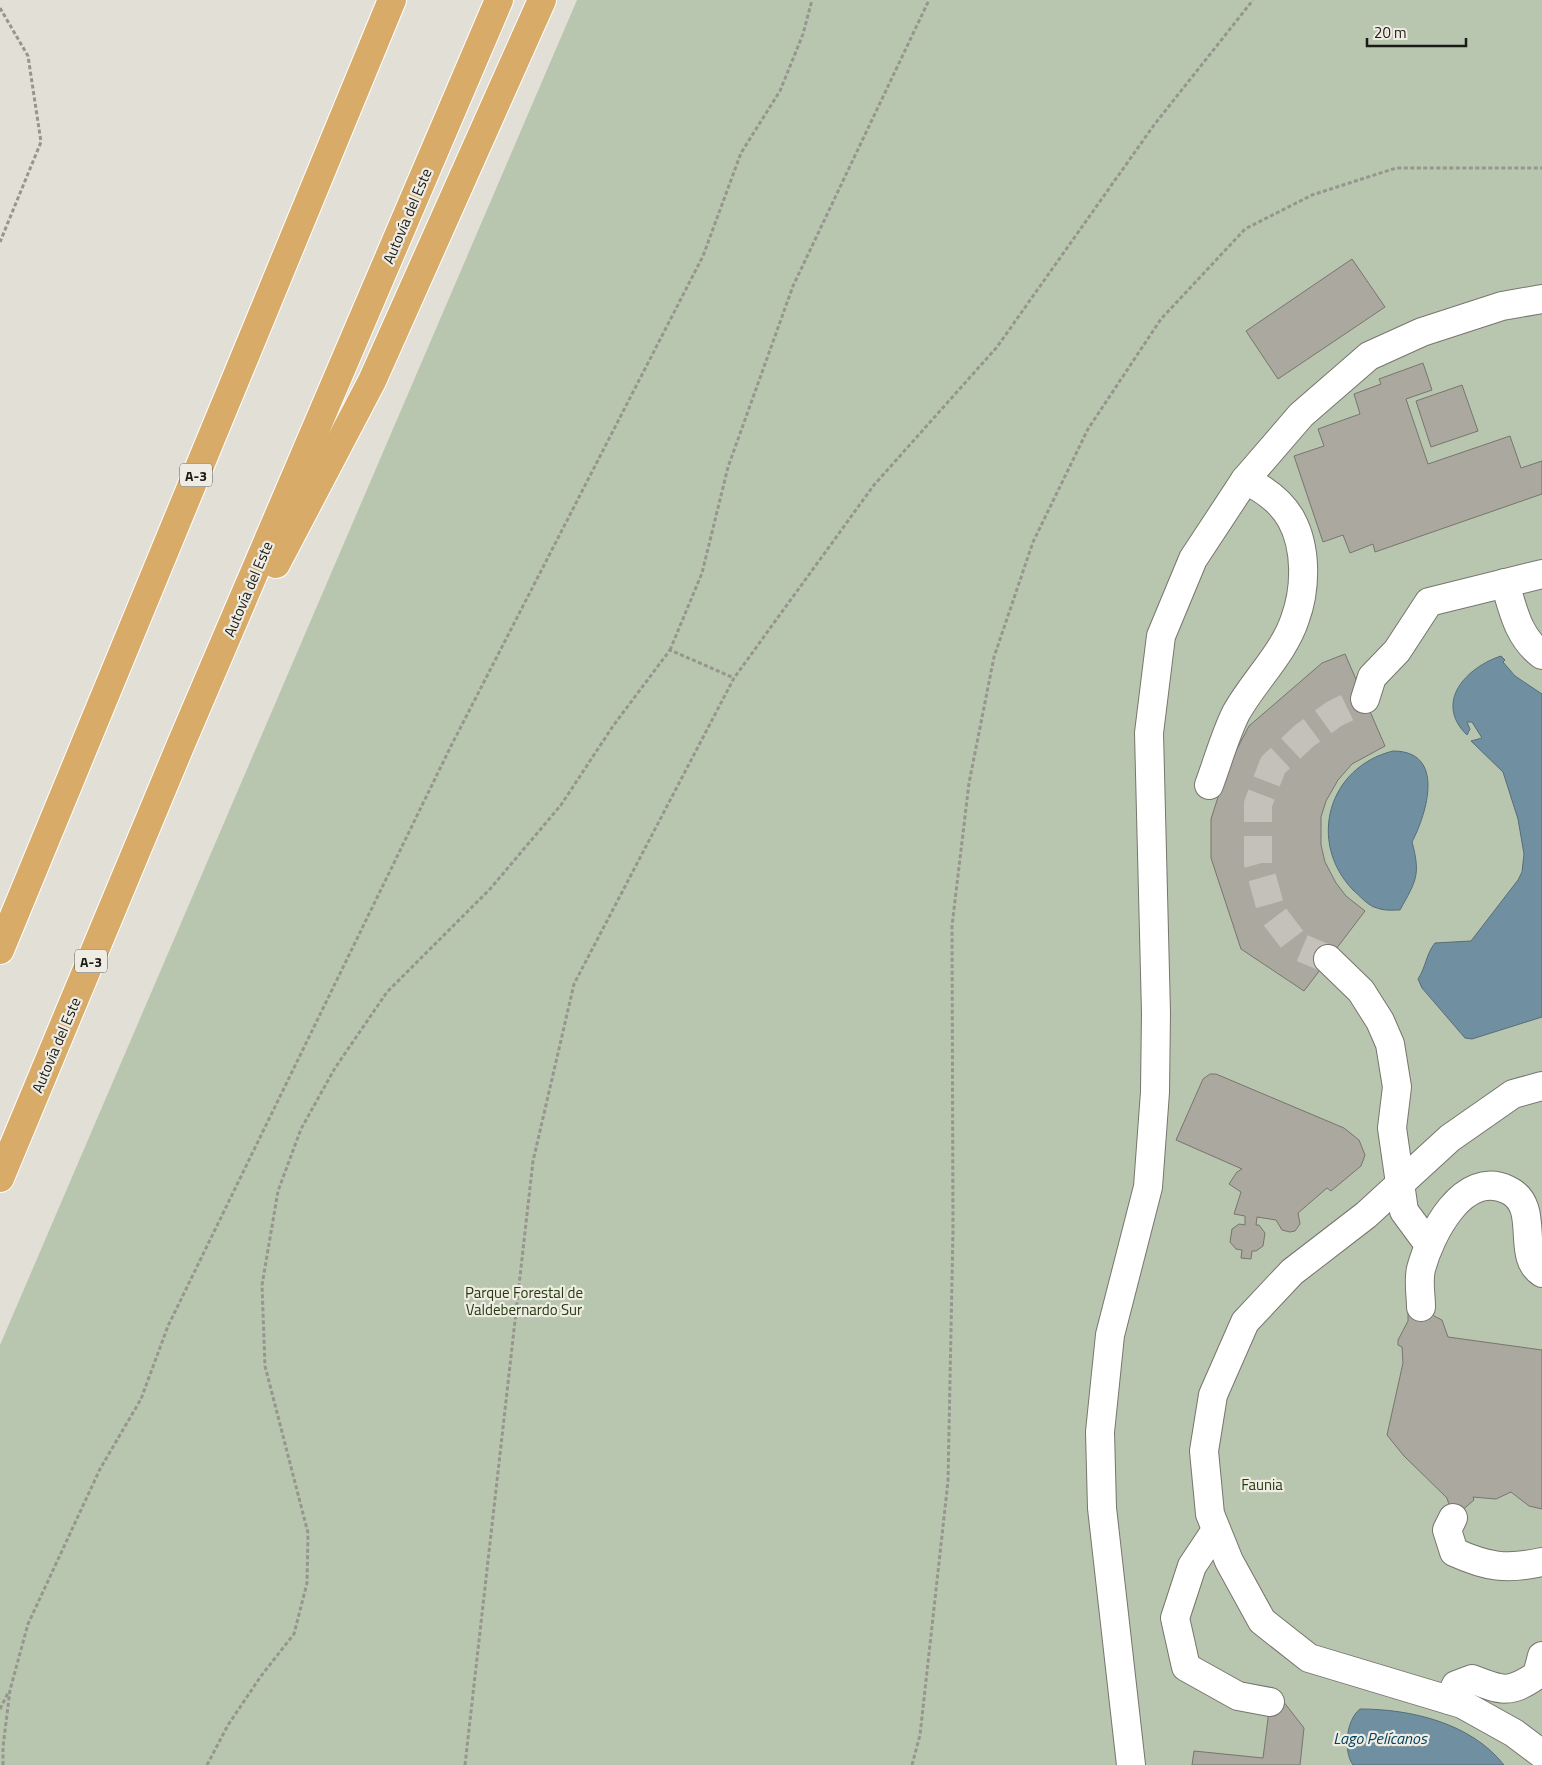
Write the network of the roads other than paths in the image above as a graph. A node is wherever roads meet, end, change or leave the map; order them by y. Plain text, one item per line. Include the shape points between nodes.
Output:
1 (392, 0) edge
2 (499, 0) edge
3 (542, 0) edge
4 (1542, 299) edge
5 (1245, 480) junction
6 (1542, 574) edge
7 (1505, 583) junction
8 (1542, 655) edge
9 (1365, 699) tunnel mouth
10 (181, 744) junction
11 (1209, 784) dead end
12 (0, 950) edge
13 (1328, 960) tunnel mouth
14 (1542, 1086) edge
15 (0, 1178) edge
16 (1400, 1182) junction
17 (1430, 1245) junction
18 (1542, 1273) edge
19 (1421, 1307) dead end
20 (1453, 1518) dead end
21 (1216, 1530) junction
22 (1542, 1562) edge
23 (1542, 1656) edge
24 (1449, 1700) junction
25 (1270, 1702) dead end
26 (1542, 1754) edge
27 (1131, 1765) edge

1 - 12 highway, A-3
2 - 10 highway, Autovía del Este / A-3
3 - 10 highway via 372,381
4 - 5 street via 1502,306 1422,332 1369,356 1301,415
5 - 11 street via 1262,488 1291,519 1302,554 1303,588 1295,620 1236,713
5 - 27 street via 1193,559 1161,636 1149,733 1155,1092 1148,1187 1110,1335 1100,1432 1102,1508
6 - 7 street
7 - 8 street via 1518,628 1531,647
7 - 9 street via 1429,602 1397,651 1372,677
10 - 15 highway, Autovía del Este / A-3
13 - 16 street via 1361,991 1390,1044 1397,1087 1392,1128
14 - 16 street via 1513,1094 1450,1138
16 - 17 street via 1404,1211
16 - 21 street via 1366,1215 1292,1272 1244,1322 1213,1396 1204,1451 1210,1514
17 - 18 street via 1440,1222 1458,1201 1484,1185 1501,1187 1510,1190 1526,1211 1531,1259
17 - 19 street via 1421,1271
20 - 22 street via 1448,1530 1454,1552 1480,1564 1520,1567
21 - 24 street via 1228,1561 1262,1620 1309,1658
21 - 25 street via 1192,1566 1175,1618 1186,1667 1238,1696
23 - 24 street via 1537,1675 1520,1687 1501,1691 1472,1679 1456,1686
24 - 26 street via 1514,1733

